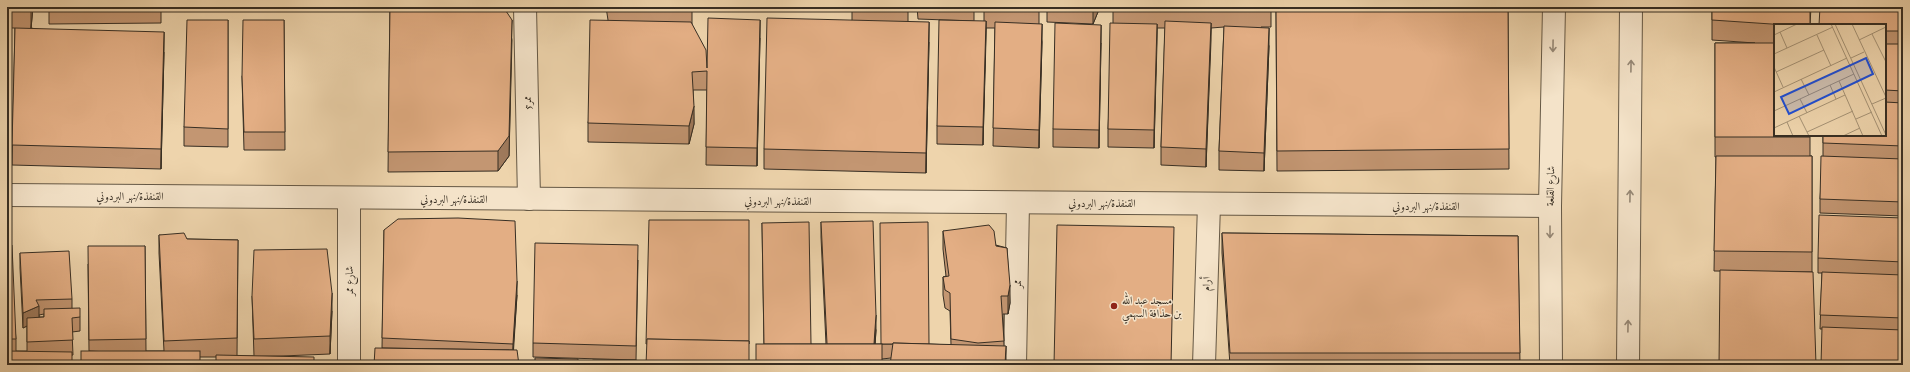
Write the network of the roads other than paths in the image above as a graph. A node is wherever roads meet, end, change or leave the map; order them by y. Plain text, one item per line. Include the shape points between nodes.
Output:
1 (525, 7) edge
2 (1554, 7) edge
3 (1631, 7) edge
4 (7, 195) edge
5 (349, 198) junction
6 (529, 199) junction
7 (1018, 203) junction
8 (1209, 204) junction
9 (1550, 206) junction
10 (350, 365) edge
11 (1016, 365) edge
12 (1204, 365) edge
13 (1551, 365) edge
14 (1628, 365) edge

1 - 6 street, ممر5
2 -> 9 street, شارع القلعة
14 -> 3 street
4 - 5 street, القنفذة/نهر البردوني
5 - 6 street, القنفذة/نهر البردوني
5 - 10 street, شارع ممر
6 - 7 street, القنفذة/نهر البردوني
7 - 8 street, القنفذة/نهر البردوني
7 - 11 street, ممر
8 - 9 street, القنفذة/نهر البردوني
8 - 12 street, أرام
9 -> 13 street, شارع القلعة

